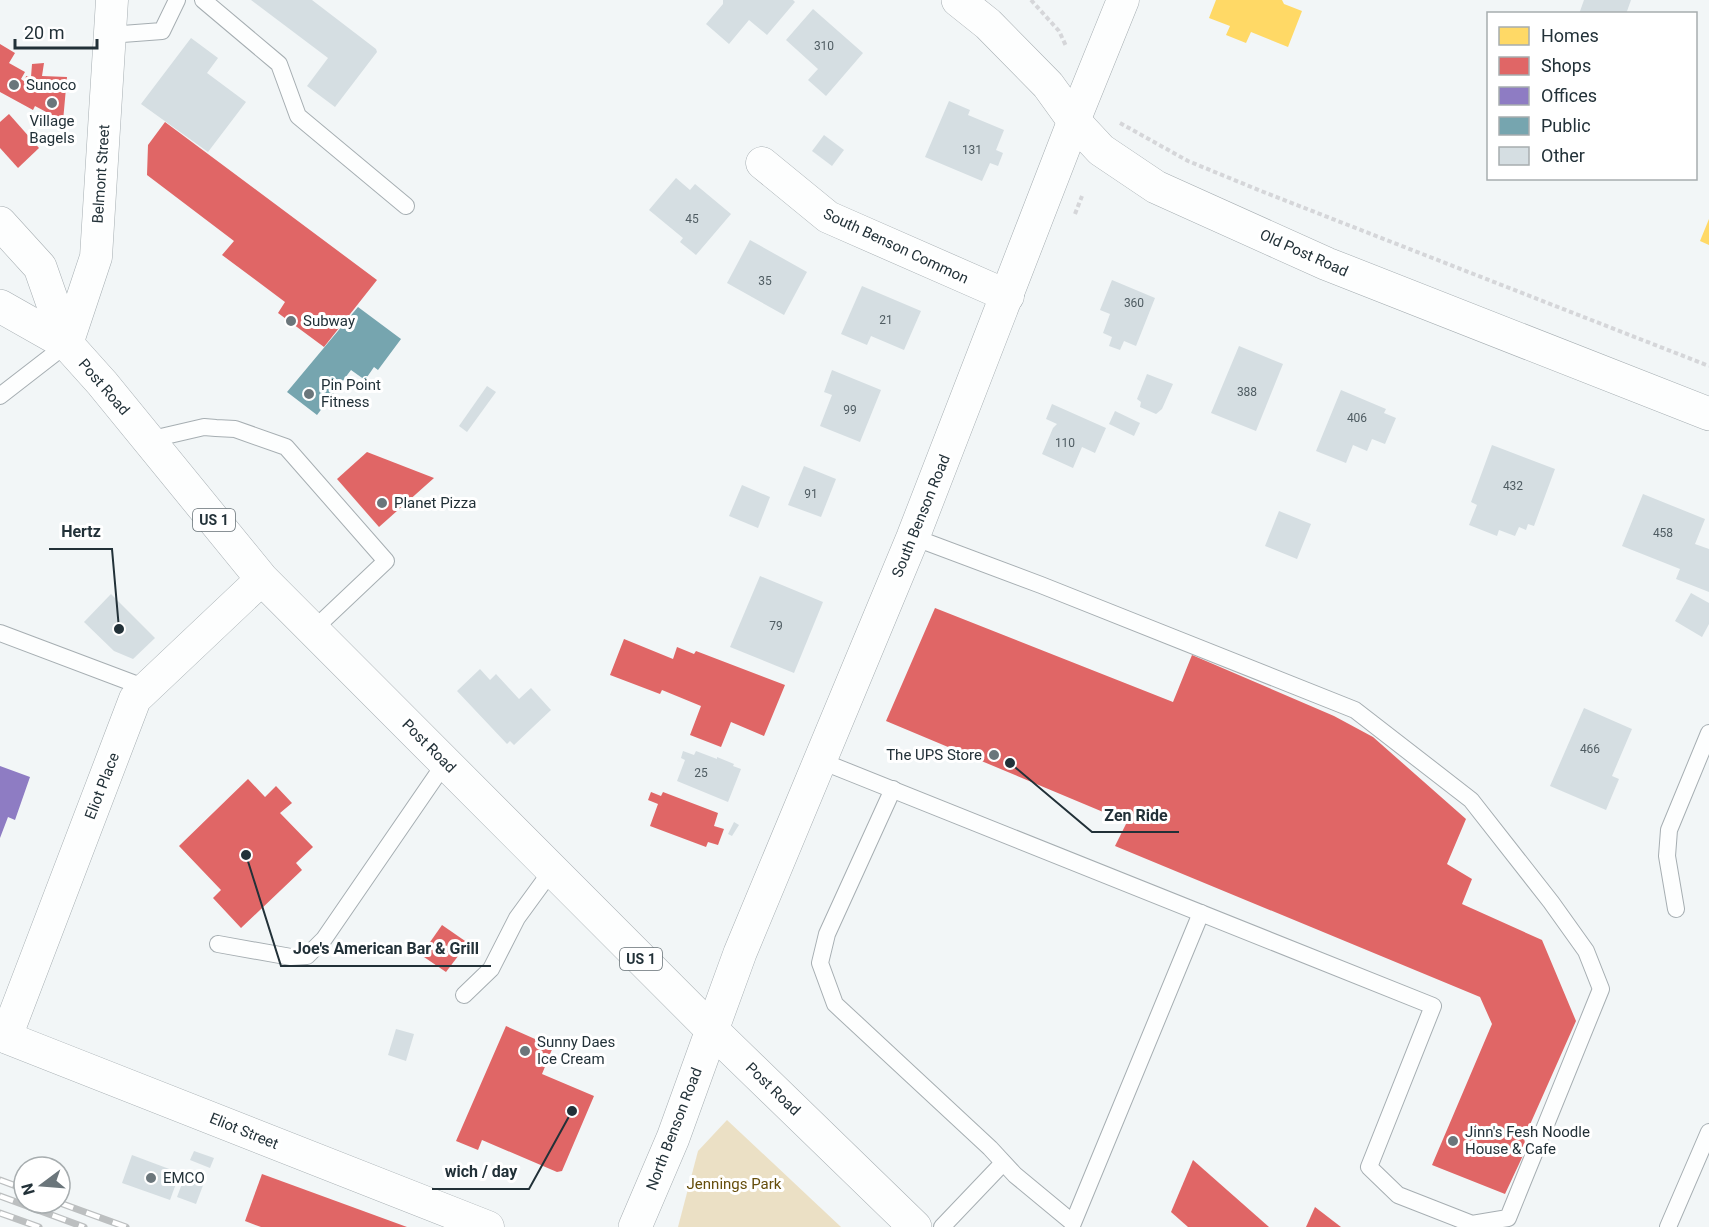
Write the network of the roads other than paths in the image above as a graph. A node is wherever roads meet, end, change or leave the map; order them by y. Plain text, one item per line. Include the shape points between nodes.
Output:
1 (112, 0) edge
2 (177, 0) edge
3 (203, 0) edge
4 (958, 0) edge
5 (1123, 0) edge
6 (109, 35) junction
7 (1074, 122) junction
8 (762, 163) dead end
9 (406, 207) dead end
10 (0, 222) edge
11 (1008, 296) junction
12 (0, 306) edge
13 (67, 344) junction
14 (0, 396) edge
15 (1709, 414) edge
16 (148, 440) junction
17 (913, 537) junction
18 (262, 579) junction
19 (313, 630) junction
20 (0, 633) edge
21 (146, 688) junction
22 (1709, 733) edge
23 (821, 760) junction
24 (445, 762) junction
25 (892, 789) junction
26 (552, 870) junction
27 (1676, 909) dead end
28 (1201, 913) junction
29 (218, 944) dead end
30 (464, 995) dead end
31 (712, 1030) junction
32 (3, 1036) edge
33 (1709, 1132) edge
34 (1003, 1163) junction
35 (488, 1227) edge
36 (635, 1227) edge
37 (915, 1227) edge
38 (942, 1227) edge
39 (1668, 1227) edge

1 - 6 street, Belmont Street
2 - 6 lane via 162,31
3 - 9 lane via 279,64 298,116
4 - 7 street, Old Post Road via 988,24 1048,85
5 - 7 street, South Benson Road
6 - 13 street, Belmont Street via 96,257
7 - 11 street, South Benson Road
7 - 15 street, Old Post Road via 1101,150 1155,187 1327,264
8 - 11 street, South Benson Common via 828,217
10 - 13 street, Post Road / US 1 via 40,267
11 - 17 street, South Benson Road
12 - 13 street, US 1
13 - 14 lane
13 - 16 street, Post Road / US 1
16 - 18 street, Post Road / US 1
16 - 19 lane via 204,427 235,429 286,447 386,561
17 - 23 street, South Benson Road
17 - 28 lane via 1355,710 1472,800 1586,951 1600,989 1508,1218 1472,1224 1398,1195 1370,1167 1433,1006
18 - 19 street, Post Road / US 1
18 - 21 street, Eliot Place
19 - 24 street, Post Road / US 1
20 - 21 lane
21 - 32 street, Eliot Place via 135,699
22 - 27 lane via 1669,830 1667,856
23 - 25 lane
23 - 31 street, South Benson Road
24 - 26 street, Post Road / US 1
24 - 29 lane via 324,939 307,956 291,957
25 - 28 lane
25 - 34 lane via 827,934 820,963 835,1004
26 - 30 lane via 517,918 491,969
26 - 31 street, Post Road / US 1
28 - 34 lane via 1073,1223
31 - 36 street, North Benson Road
31 - 37 street, Post Road / US 1
32 - 35 street, Eliot Street
33 - 39 lane
34 - 38 lane

